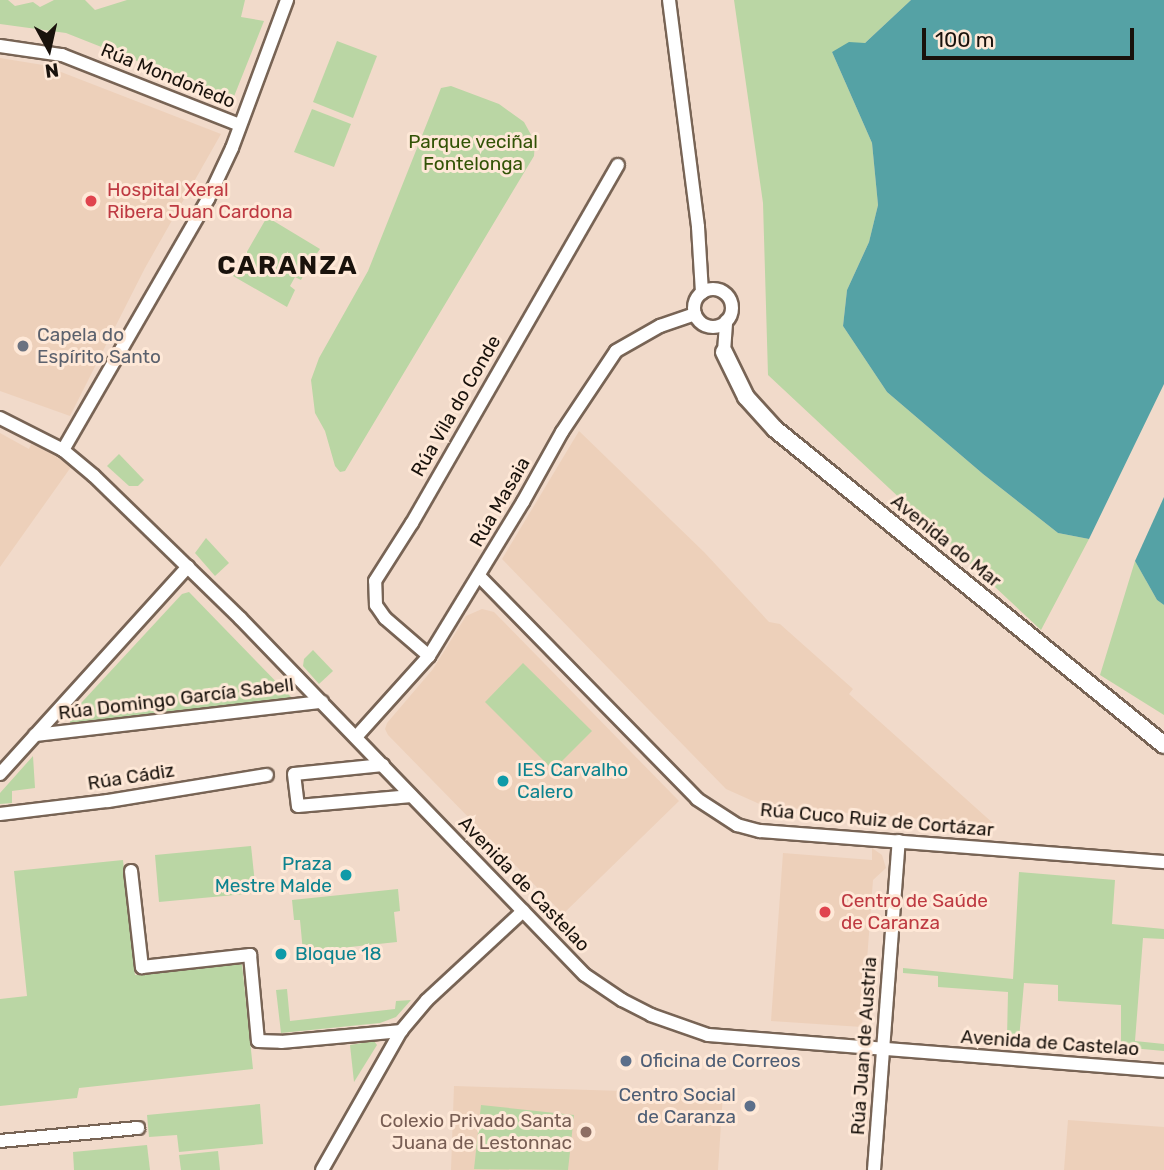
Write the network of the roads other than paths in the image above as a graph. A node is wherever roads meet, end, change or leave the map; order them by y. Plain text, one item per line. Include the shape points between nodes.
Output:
1 (287, 0) edge
2 (669, 0) edge
3 (0, 46) edge
4 (240, 125) junction
5 (618, 165) dead end
6 (707, 291) junction
7 (695, 314) junction
8 (726, 321) junction
9 (708, 326) junction
10 (724, 352) junction
11 (0, 418) edge
12 (63, 450) junction
13 (188, 567) junction
14 (479, 576) junction
15 (429, 656) junction
16 (322, 702) junction
17 (35, 735) junction
18 (356, 737) junction
19 (1164, 745) edge
20 (383, 765) junction
21 (0, 774) edge
22 (267, 775) dead end
23 (412, 796) junction
24 (0, 814) edge
25 (899, 841) junction
26 (1164, 862) edge
27 (131, 871) dead end
28 (523, 911) junction
29 (401, 1031) junction
30 (884, 1050) junction
31 (1164, 1071) edge
32 (138, 1128) dead end
33 (0, 1141) edge
34 (322, 1170) edge
35 (874, 1170) edge

1 - 4 street
2 - 6 street
3 - 4 street, Rúa Mondoñedo via 62,55
4 - 12 street via 208,199
5 - 15 street, Rúa Vila do Conde via 375,581 376,605 385,618
6 - 7 street via 695,303
6 - 8 street via 725,293 732,304
7 - 9 street
7 - 14 street, Rúa Masaia via 660,326 616,351 562,432
8 - 9 street
8 - 10 street, Avenida do Mar
9 - 10 street, Avenida do Mar
10 - 19 street, Avenida do Mar via 746,397 775,429
11 - 12 street, Avenida de Castelao
12 - 13 street, Avenida de Castelao
13 - 16 street, Avenida de Castelao
13 - 17 street
14 - 15 street, Rúa Masaia
14 - 25 street, Rúa Cuco Ruiz de Cortázar via 716,814 760,831
15 - 18 street, Rúa Masaia
16 - 17 street, Rúa Domingo García Sabell
16 - 18 street, Avenida de Castelao
17 - 21 street
18 - 20 street, Avenida de Castelao
20 - 23 street, Avenida de Castelao
20 - 23 street via 295,774 298,806
22 - 24 street, Rúa Cádiz
23 - 28 street, Avenida de Castelao
25 - 26 street, Rúa Cuco Ruiz de Cortázar
25 - 30 street, Rúa Juan de Austria
27 - 29 street via 142,967 250,955 258,1041
28 - 29 street via 427,1000
28 - 30 street, Avenida de Castelao via 585,975 622,1000 680,1027 708,1035
29 - 34 street
30 - 31 street, Avenida de Castelao
30 - 35 street, Rúa Juan de Austria
32 - 33 street

